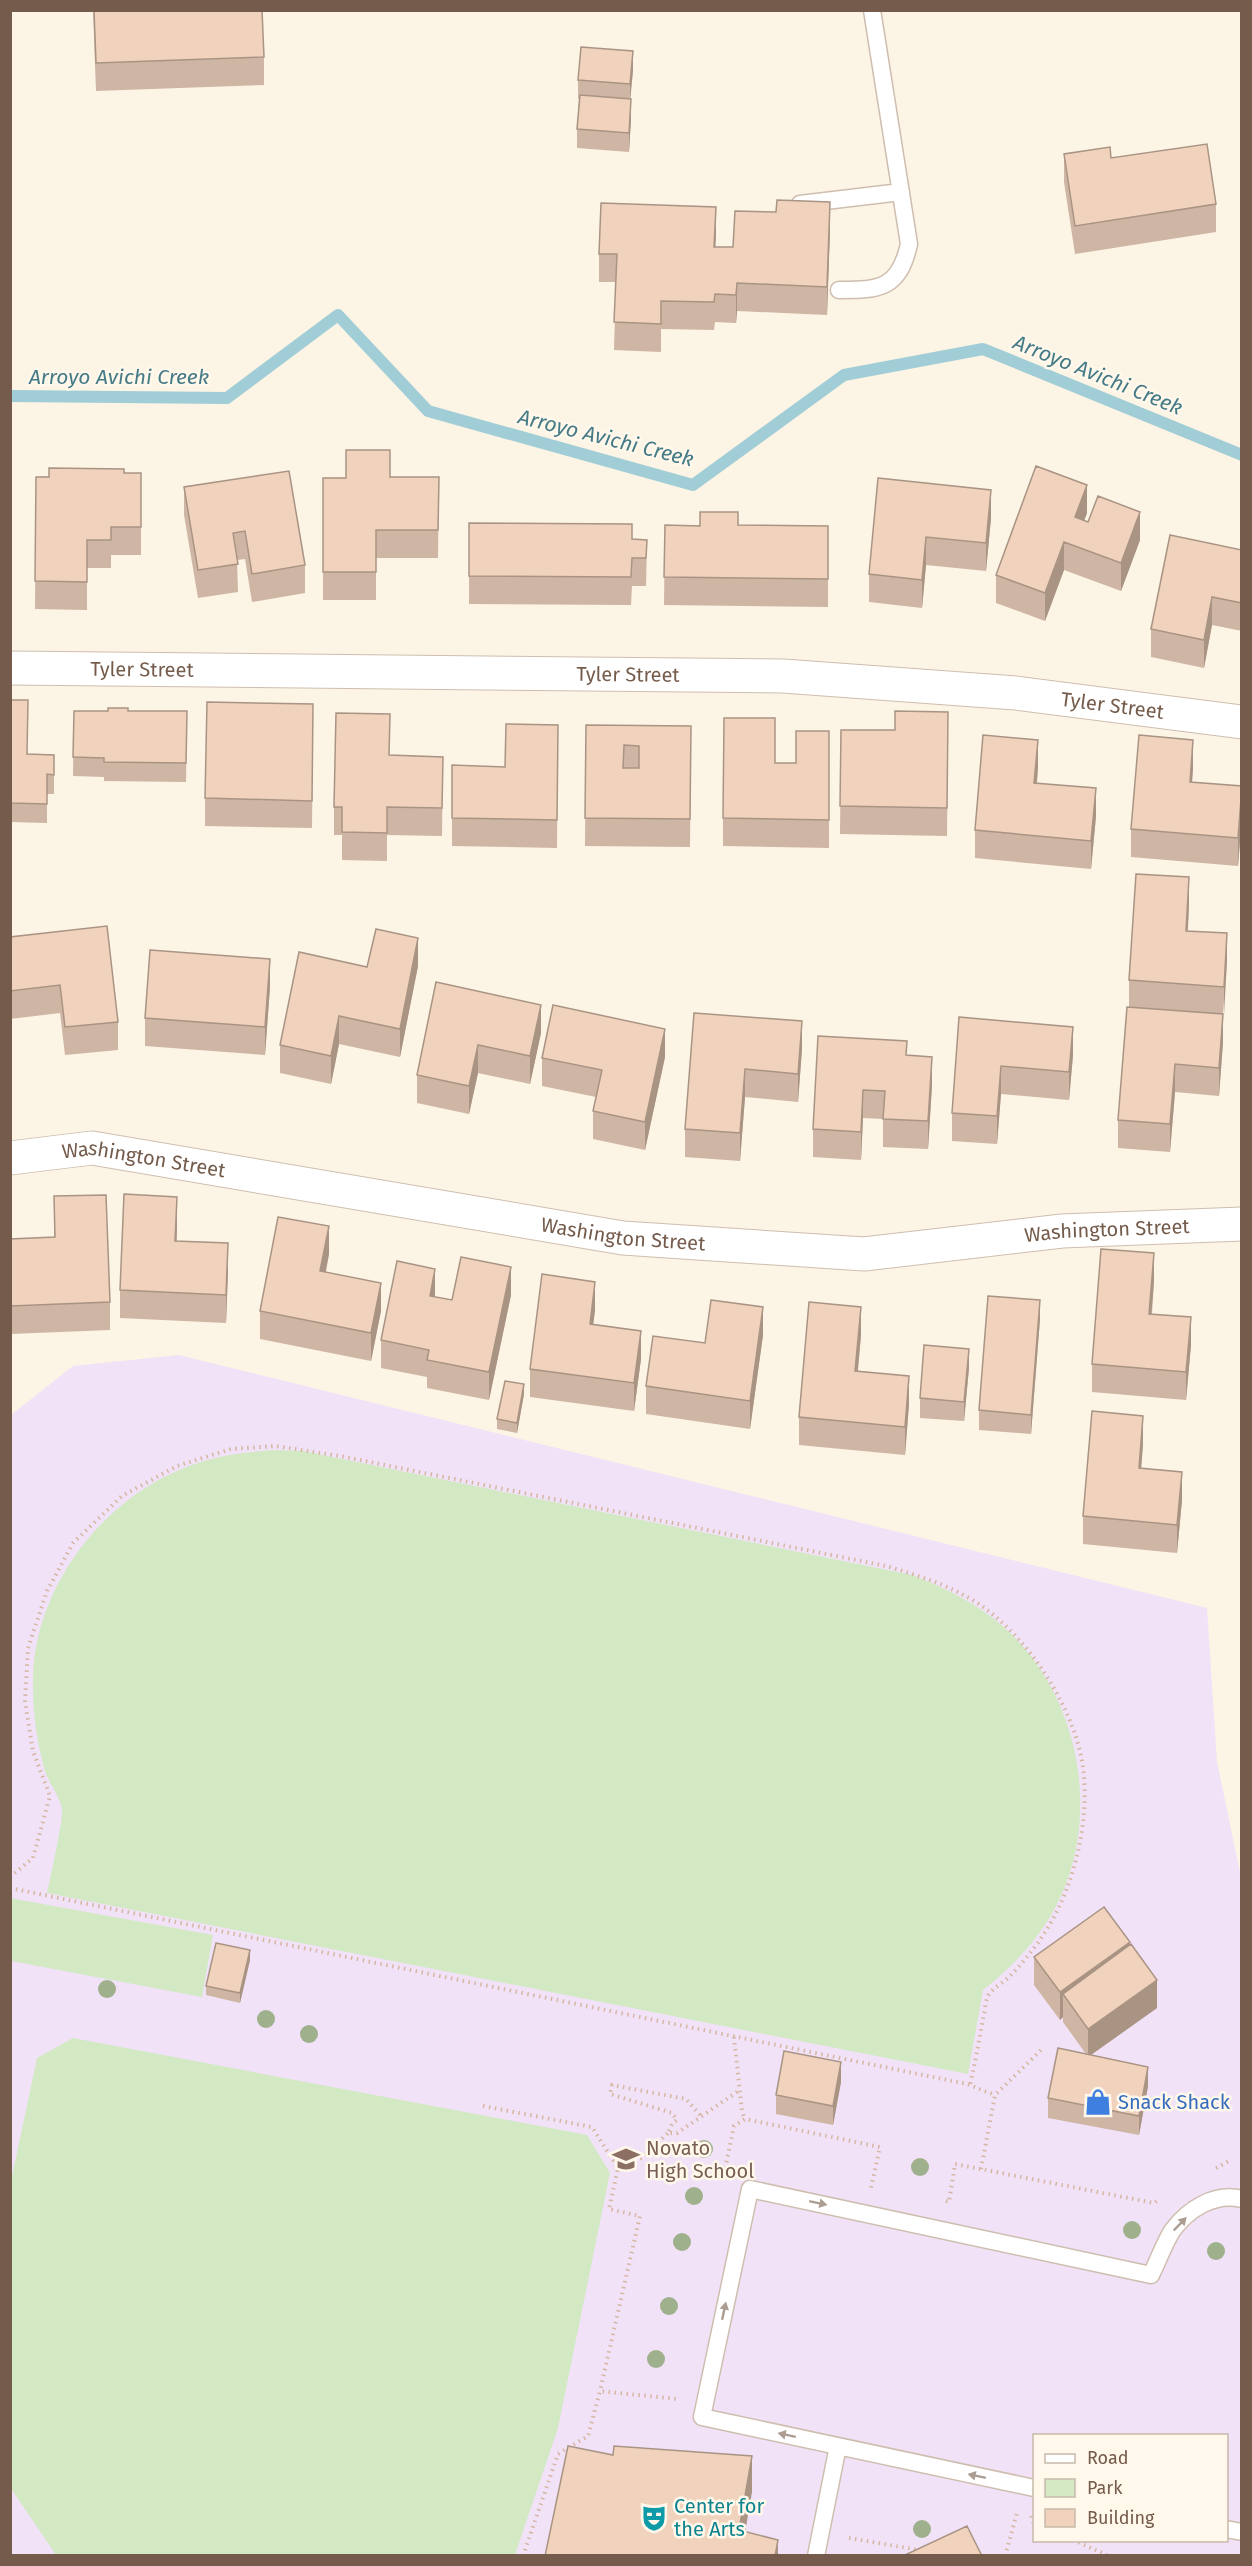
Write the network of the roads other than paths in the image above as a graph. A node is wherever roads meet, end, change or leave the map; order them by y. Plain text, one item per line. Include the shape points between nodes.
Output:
1 (872, 10) edge
2 (901, 192) junction
3 (795, 204) edge
4 (839, 290) dead end
5 (10, 668) edge
6 (1242, 722) edge
7 (10, 1158) edge
8 (1242, 1224) edge
9 (1242, 2199) edge
10 (838, 2446) junction
11 (1033, 2488) edge
12 (816, 2556) edge

1 - 2 lane
2 - 3 lane
2 - 4 lane via 909,244 904,266 890,282 869,290
5 - 6 street, Tyler Street via 783,676 1016,693
7 - 8 street, Washington Street via 93,1148 623,1238 864,1254 1062,1231
10 -> 9 lane via 702,2417 750,2188 1151,2275 1172,2232 1198,2205 1228,2195
11 -> 10 lane
10 - 12 lane

